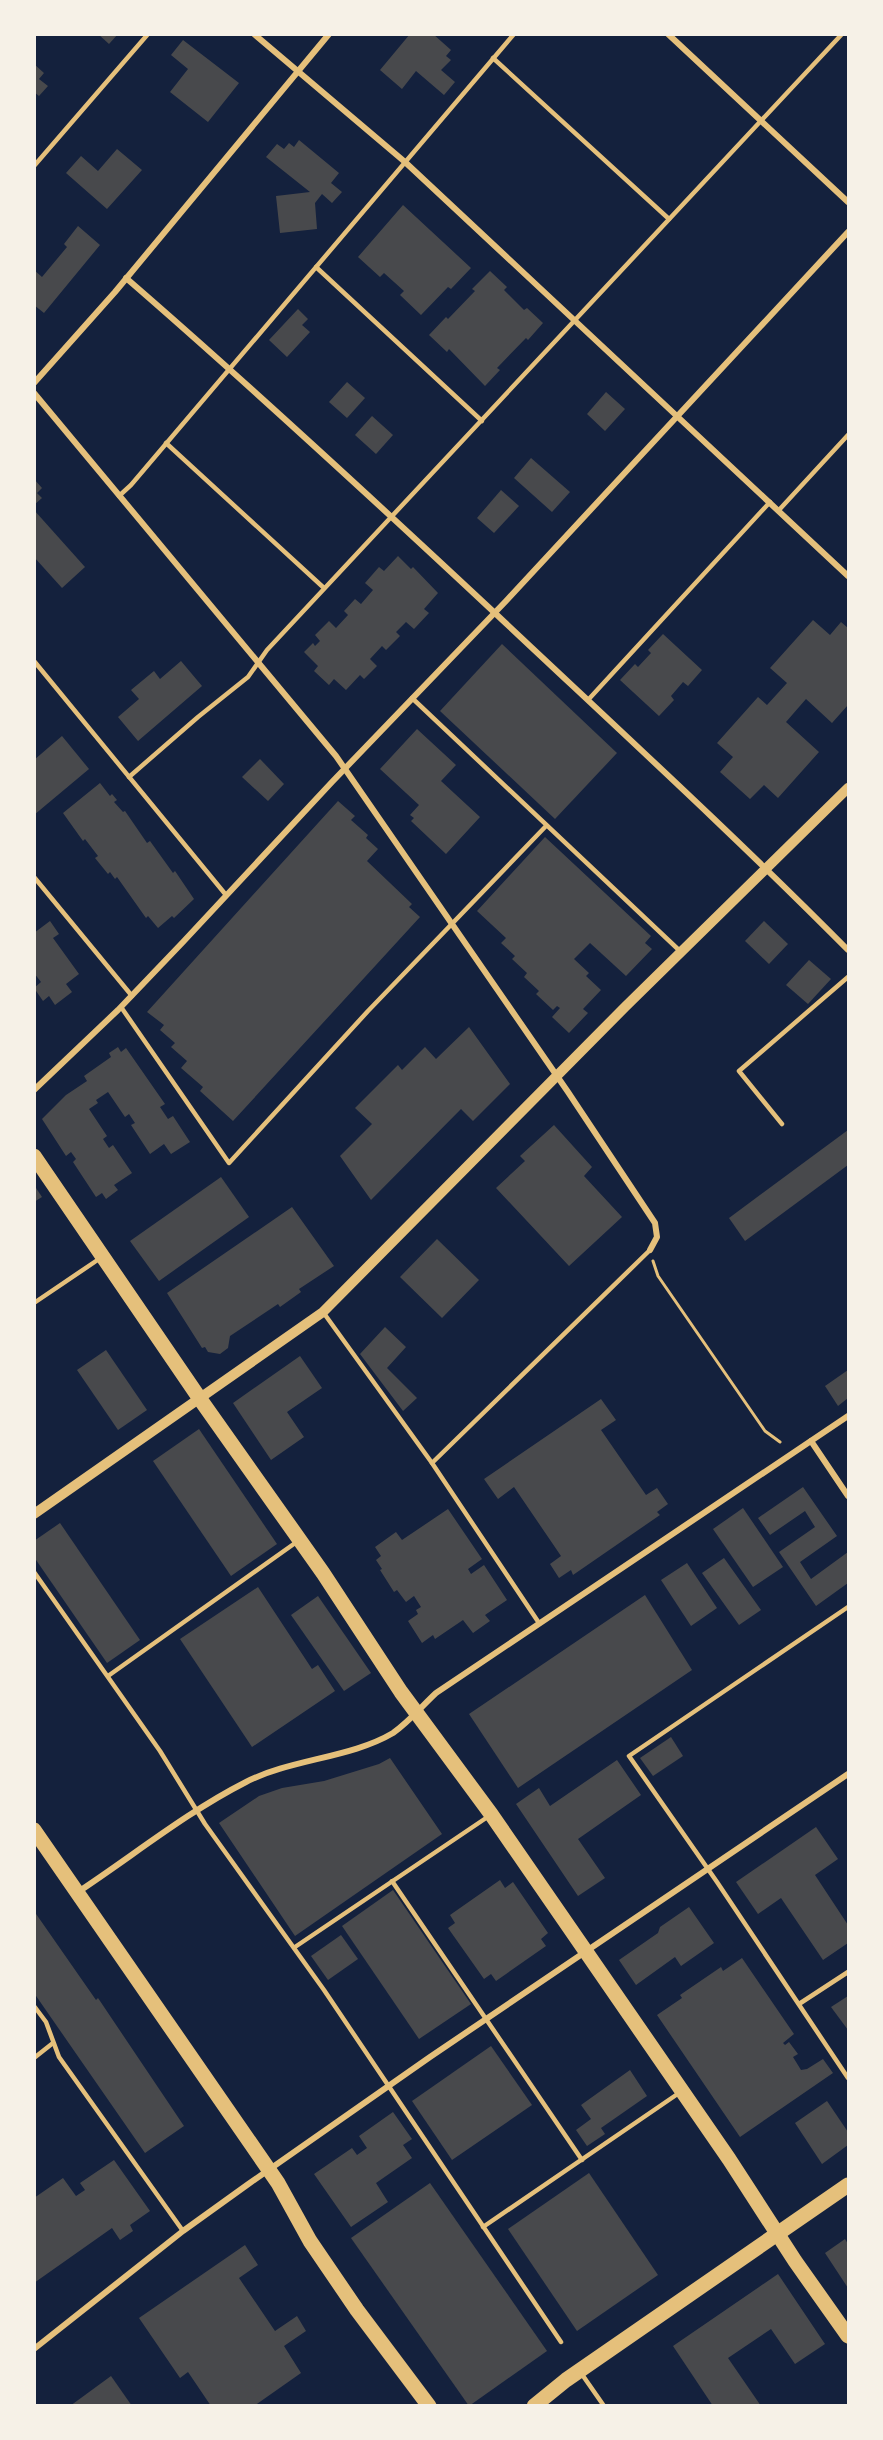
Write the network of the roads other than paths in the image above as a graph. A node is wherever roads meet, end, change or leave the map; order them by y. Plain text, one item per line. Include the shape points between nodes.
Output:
1 (148, 34) edge
2 (254, 34) edge
3 (329, 34) edge
4 (514, 34) edge
5 (668, 34) edge
6 (842, 34) edge
7 (493, 58) junction
8 (299, 72) junction
9 (762, 121) junction
10 (405, 162) junction
11 (34, 166) edge
12 (849, 202) edge
13 (669, 219) junction
14 (849, 232) edge
15 (316, 267) junction
16 (126, 278) junction
17 (574, 320) junction
18 (230, 368) junction
19 (34, 383) edge
20 (34, 393) edge
21 (678, 416) junction
22 (482, 421) junction
23 (849, 435) edge
24 (166, 443) junction
25 (119, 496) junction
26 (770, 502) junction
27 (779, 510) junction
28 (392, 517) junction
29 (849, 576) edge
30 (324, 588) junction
31 (495, 613) junction
32 (34, 661) edge
33 (258, 663) junction
34 (412, 698) junction
35 (588, 700) junction
36 (344, 769) junction
37 (129, 777) junction
38 (849, 788) edge
39 (546, 826) junction
40 (767, 869) junction
41 (34, 877) edge
42 (226, 896) junction
43 (450, 924) junction
44 (849, 950) edge
45 (681, 952) junction
46 (849, 977) edge
47 (132, 996) junction
48 (121, 1007) junction
49 (557, 1076) junction
50 (34, 1090) edge
51 (782, 1124) dead end
52 (34, 1156) edge
53 (651, 1252) joint
54 (103, 1256) junction
55 (34, 1303) edge
56 (323, 1312) junction
57 (200, 1399) junction
58 (849, 1416) edge
59 (811, 1442) junction
60 (432, 1463) junction
61 (849, 1496) edge
62 (34, 1514) edge
63 (300, 1539) junction
64 (34, 1572) edge
65 (849, 1607) edge
66 (539, 1623) junction
67 (108, 1676) junction
68 (416, 1712) junction
69 (849, 1774) edge
70 (196, 1811) junction
71 (491, 1814) junction
72 (34, 1830) edge
73 (708, 1869) junction
74 (392, 1881) junction
75 (76, 1893) junction
76 (295, 1947) junction
77 (586, 1952) junction
78 (849, 1972) edge
79 (800, 2004) junction
80 (34, 2006) edge
81 (486, 2019) junction
82 (53, 2043) junction
83 (34, 2058) edge
84 (849, 2078) edge
85 (389, 2087) junction
86 (681, 2091) junction
87 (582, 2160) junction
88 (269, 2170) junction
89 (849, 2185) edge
90 (483, 2227) junction
91 (183, 2231) junction
92 (777, 2234) junction
93 (849, 2336) edge
94 (561, 2342) dead end
95 (34, 2349) edge
96 (580, 2370) junction
97 (425, 2402) edge
98 (534, 2406) edge
99 (604, 2406) edge

1 - 11 lane
2 - 8 street
3 - 8 street
4 - 7 lane
5 - 9 street
6 - 9 lane
7 - 10 lane
7 - 13 lane
8 - 10 street
8 - 16 street
9 - 12 street
9 - 13 lane
10 - 15 lane
10 - 17 street
13 - 17 lane
14 - 21 street
15 - 18 lane
15 - 22 lane
16 - 18 street
16 - 19 street
17 - 21 street
17 - 22 lane
18 - 24 lane
18 - 28 street
20 - 25 street
21 - 26 street
21 - 31 street
22 - 28 lane
23 - 27 lane
24 - 25 lane
24 - 30 lane
25 - 33 street
26 - 27 street
26 - 35 lane
27 - 29 street
28 - 30 lane
28 - 31 street
30 - 33 lane
31 - 34 street
31 - 35 street
32 - 37 lane
33 - 36 street
33 - 37 lane via 248,677
34 - 36 street
34 - 39 lane
35 - 40 street
36 - 42 street
36 - 43 street
37 - 42 lane
38 - 40 street
39 - 43 lane
39 - 45 lane
40 - 44 street
40 - 45 street
41 - 47 lane
42 - 47 street
43 - 48 lane via 229,1163
43 - 49 street
45 - 49 street
46 - 51 lane via 739,1071
47 - 48 street
48 - 50 street
49 - 53 street via 655,1223 657,1237
49 - 56 street
52 - 54 main road
53 - 60 lane
54 - 55 lane
54 - 57 main road
56 - 57 street
56 - 60 lane
57 - 62 street
57 - 63 main road
58 - 59 street
59 - 61 street
59 - 66 street
60 - 66 lane
63 - 67 lane
63 - 68 main road
64 - 67 lane
65 - 73 lane via 629,1756
66 - 68 street via 436,1693
67 - 70 lane
68 - 70 street via 385,1737 260,1775
68 - 71 main road
69 - 73 street
70 - 75 street
70 - 76 lane
71 - 74 lane
71 - 77 main road
72 - 75 main road
73 - 77 street
73 - 79 lane
74 - 76 lane
74 - 81 lane
75 - 88 main road
76 - 85 lane
77 - 81 street
77 - 86 main road
78 - 79 lane
79 - 84 lane
80 - 82 lane via 46,2022
81 - 85 street
81 - 87 lane
82 - 83 lane
82 - 91 lane via 58,2056
85 - 88 street
85 - 90 lane
86 - 87 lane
86 - 92 main road
87 - 90 lane
88 - 91 street
88 - 97 main road via 310,2241
89 - 92 main road
90 - 94 lane
91 - 95 street
92 - 93 main road
92 - 96 main road
96 - 98 main road
96 - 99 lane

